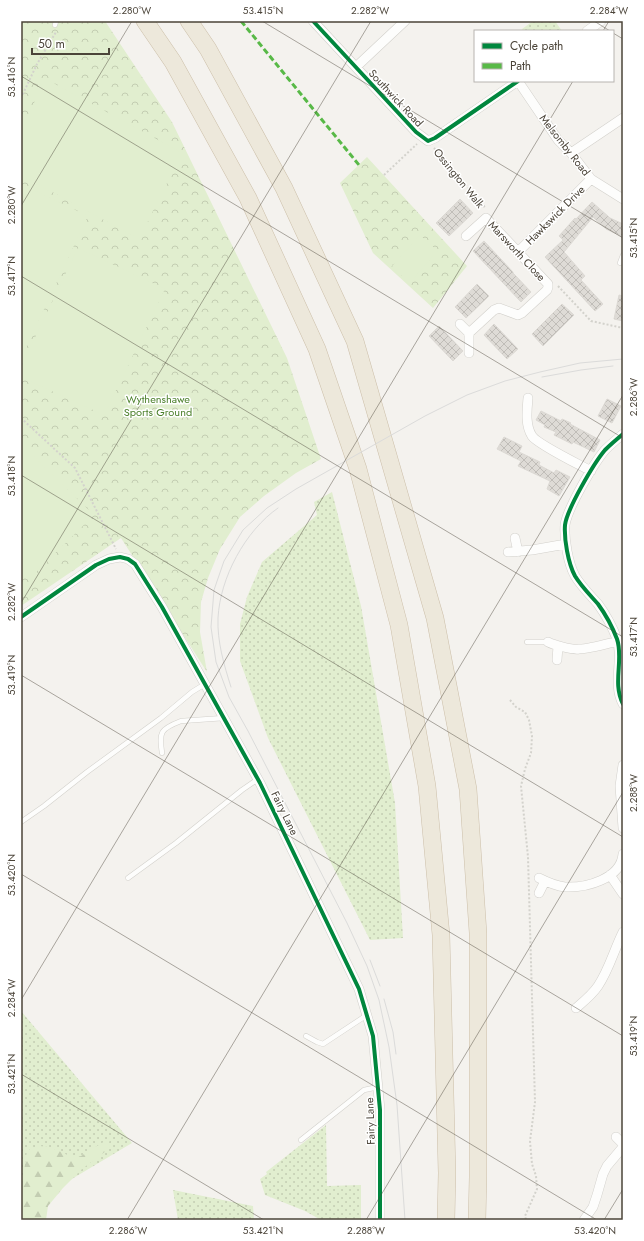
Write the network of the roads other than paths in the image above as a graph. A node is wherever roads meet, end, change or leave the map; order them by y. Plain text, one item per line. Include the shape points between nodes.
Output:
1 (145, 21) edge
2 (189, 21) edge
3 (313, 21) edge
4 (405, 21) edge
5 (601, 21) edge
6 (588, 30) edge
7 (356, 67) junction
8 (517, 82) edge
9 (519, 82) edge
10 (623, 118) edge
11 (571, 153) junction
12 (591, 179) junction
13 (623, 199) edge
14 (466, 236) dead end
15 (518, 252) junction
16 (623, 256) edge
17 (620, 263) dead end
18 (460, 324) dead end
19 (469, 333) junction
20 (469, 353) dead end
21 (528, 398) dead end
22 (623, 434) edge
23 (592, 471) junction
24 (515, 538) dead end
25 (566, 544) junction
26 (508, 552) dead end
27 (518, 552) junction
28 (21, 617) edge
29 (618, 641) junction
30 (527, 642) dead end
31 (548, 642) joint
32 (558, 646) junction
33 (557, 660) dead end
34 (205, 684) junction
35 (623, 704) edge
36 (224, 718) junction
37 (162, 753) dead end
38 (623, 765) edge
39 (258, 779) junction
40 (622, 807) edge
41 (21, 822) edge
42 (623, 828) edge
43 (623, 854) edge
44 (610, 875) junction
45 (128, 878) dead end
46 (539, 893) dead end
47 (623, 894) edge
48 (623, 932) edge
49 (576, 1008) dead end
50 (367, 1015) junction
51 (306, 1036) dead end
52 (378, 1087) junction
53 (616, 1137) dead end
54 (301, 1140) dead end
55 (623, 1146) edge
56 (380, 1220) edge
57 (446, 1220) edge
58 (477, 1220) edge
59 (584, 1220) edge

1 - 57 highway via 173,62 248,198 317,349 358,468 399,625 427,786 441,935
2 - 58 highway via 208,49 284,188 354,341 436,618 468,789 477,925
3 - 7 street, Southwick Road
4 - 7 street
5 - 6 street
7 - 8 street, Southwick Road via 425,139 435,138
9 - 11 street, Melsomby Road via 558,140
10 - 11 street
11 - 12 street, Melsomby Road
12 - 13 street, Melsomby Road
12 - 15 street, Hawkswick Drive
14 - 15 street, Marsworth Close via 486,218
15 - 19 street, Marsworth Close via 548,284 547,290 522,313 518,315 499,308
16 - 17 lane
18 - 19 street
19 - 20 street
21 - 23 street via 528,426 532,437
22 - 23 street via 605,451
23 - 25 street via 572,505 566,524
24 - 27 street
25 - 27 street
25 - 29 street via 575,575 610,622
26 - 27 street
28 - 34 street, Fairy Lane via 96,565 109,559 128,559 135,564 162,607
29 - 32 street via 578,650
29 - 35 street via 618,687
30 - 31 lane
31 - 32 street
32 - 33 street
34 - 36 street, Fairy Lane
34 - 41 lane
36 - 37 lane via 180,721 165,729 160,736
36 - 39 street, Fairy Lane
38 - 40 street via 620,786
39 - 45 lane
39 - 50 street, Fairy Lane via 359,989
40 - 42 street
43 - 44 street via 620,865
44 - 46 street via 599,882 576,887 564,887 542,879
44 - 47 street
48 - 49 street via 599,984
50 - 51 lane via 323,1044
50 - 52 street, Fairy Lane via 373,1036
52 - 54 lane via 364,1090
52 - 56 street, Fairy Lane
53 - 55 street
55 - 59 street via 607,1166 593,1207

